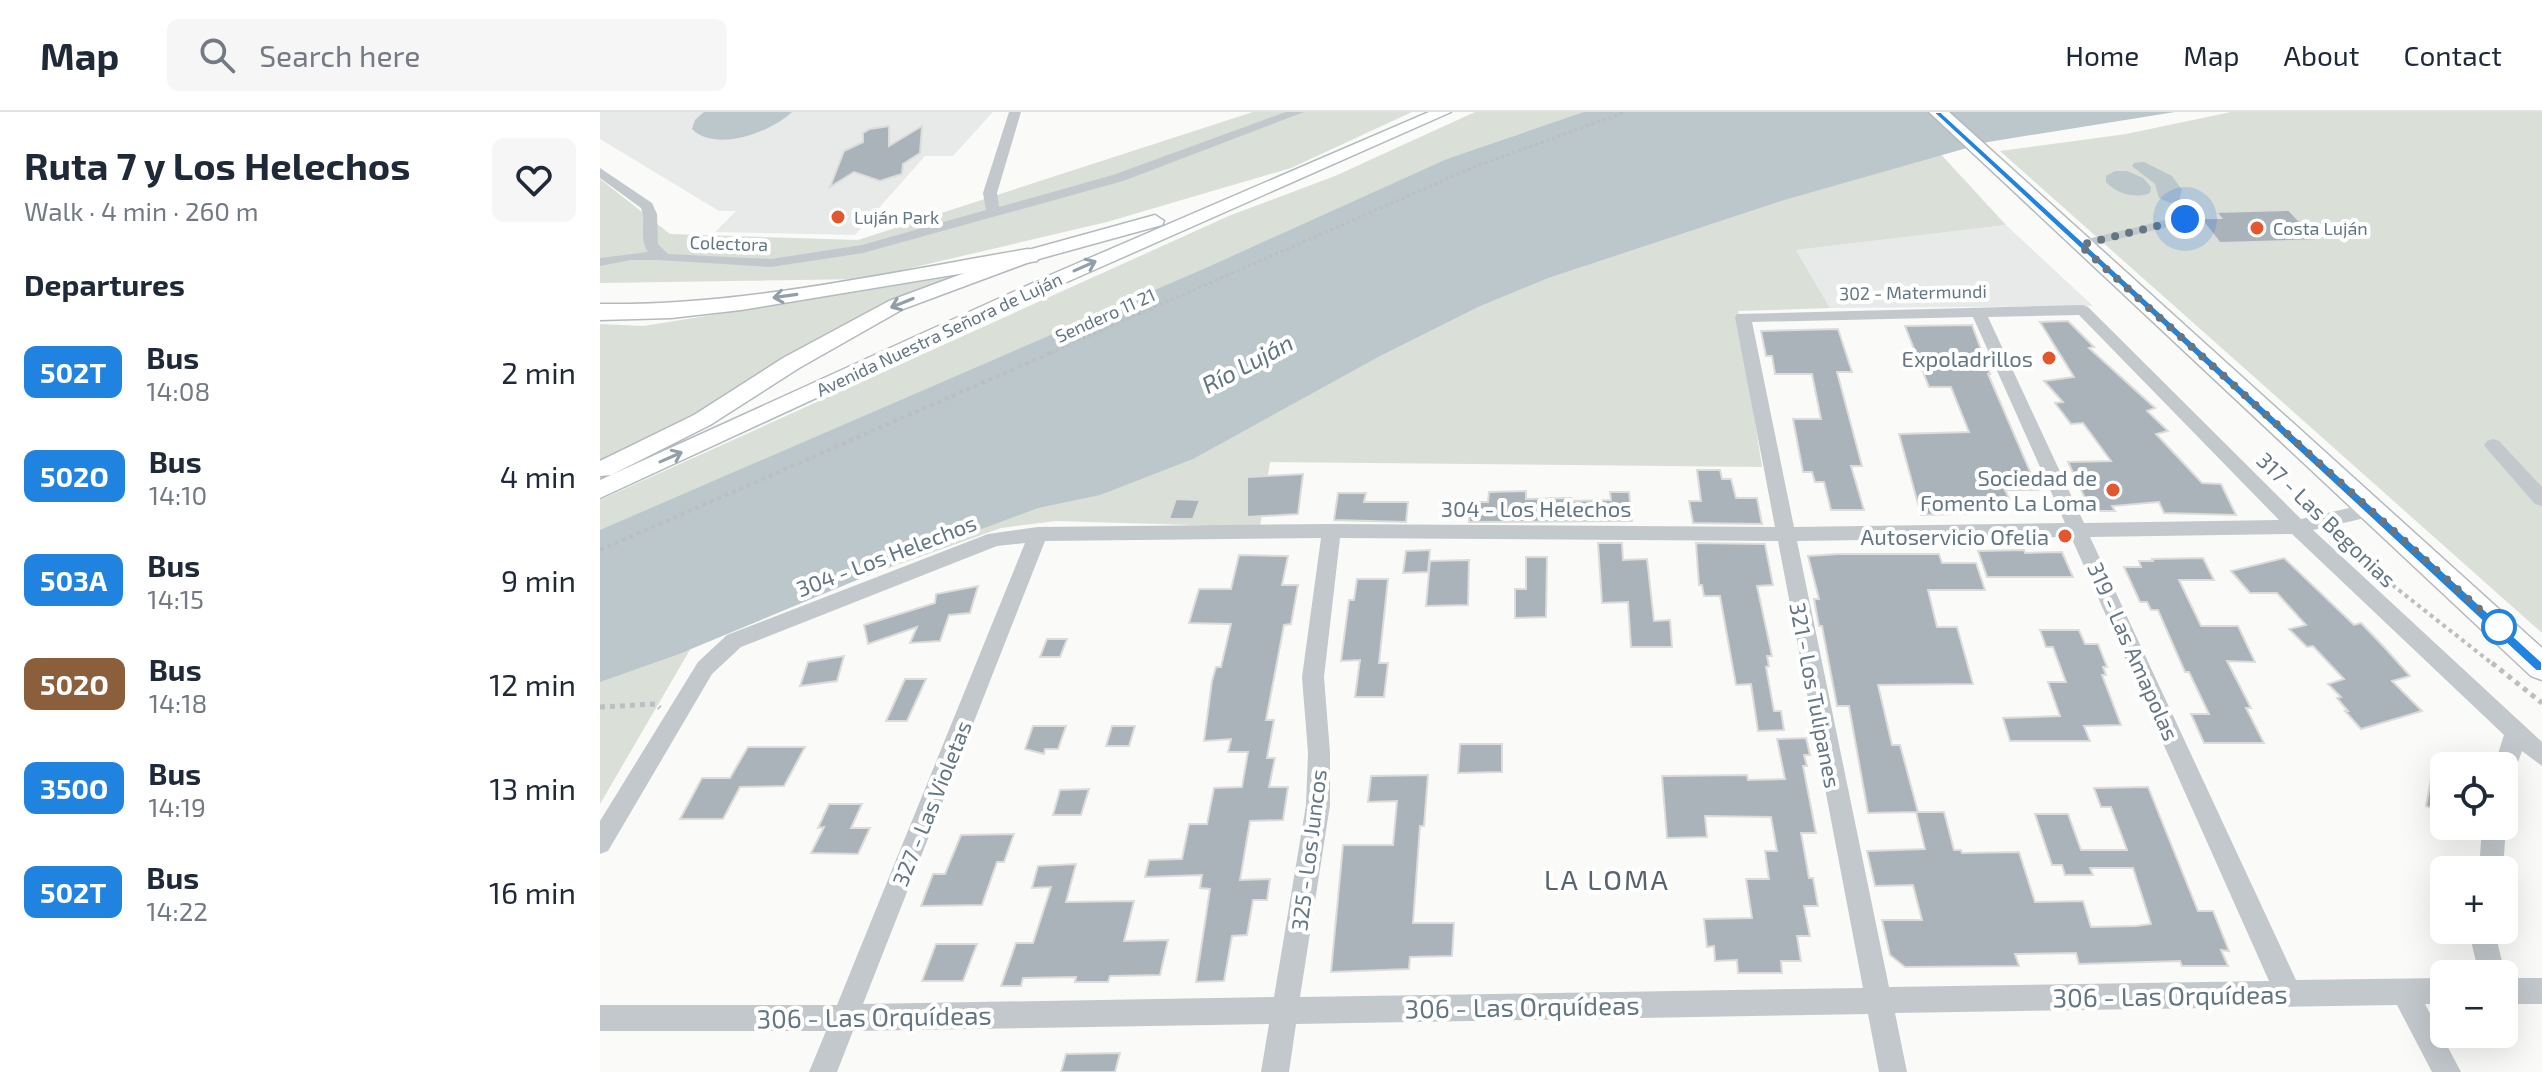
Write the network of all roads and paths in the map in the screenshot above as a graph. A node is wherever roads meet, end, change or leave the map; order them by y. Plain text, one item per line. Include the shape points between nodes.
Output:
1 (1015, 112) edge
2 (1298, 112) edge
3 (1443, 112) edge
4 (1625, 112) edge
5 (1938, 112) edge
6 (600, 172) edge
7 (1280, 181) junction
8 (993, 210) junction
9 (2185, 219) dead end
10 (2080, 245) junction
11 (662, 256) junction
12 (1028, 256) junction
13 (600, 262) edge
14 (2083, 310) joint
15 (1978, 311) junction
16 (600, 312) edge
17 (1743, 317) joint
18 (2493, 445) dead end
19 (600, 471) edge
20 (600, 490) edge
21 (2542, 499) edge
22 (2371, 510) junction
23 (2327, 522) junction
24 (2297, 527) junction
25 (2079, 530) junction
26 (1331, 531) junction
27 (1038, 534) junction
28 (1784, 534) junction
29 (600, 550) edge
30 (2370, 565) dead end
31 (2381, 576) dead end
32 (2542, 667) edge
33 (2542, 703) edge
34 (2516, 732) junction
35 (2510, 752) edge
36 (2542, 756) edge
37 (600, 843) edge
38 (2430, 991) edge
39 (2518, 991) edge
40 (2542, 991) edge
41 (2404, 992) junction
42 (2288, 993) junction
43 (1878, 1002) junction
44 (1288, 1009) junction
45 (600, 1018) edge
46 (845, 1018) junction
47 (823, 1072) edge
48 (1275, 1072) edge
49 (1893, 1072) edge
50 (2447, 1072) edge

1 - 8 street via 990,193
2 - 8 street, Colectora via 1118,178
3 - 7 main road, Avenida Nuestra Señora de Luján
4 - 29 path, Sendero 11 21 via 1474,167
5 - 10 main road
6 - 11 street, Colectora via 647,206 647,239
7 - 12 main road, Avenida Nuestra Señora de Luján
20 -> 7 main road, Avenida Nuestra Señora de Luján
8 - 11 street, Colectora via 863,249 771,263
9 - 10 lane
10 - 22 main road
11 - 13 street
12 -> 16 highway via 714,306
12 -> 19 main road, Avenida Nuestra Señora de Luján via 875,315 702,420
14 - 15 street, 302 - Matermundi
14 - 24 street, 317 - Las Begonias
15 - 17 street, 302 - Matermundi
15 - 25 street, 319 - Las Amapolas
17 - 28 street, 321 - Los Tulipanes
18 - 21 street
22 - 23 street, 304 - Los Helechos
22 - 32 main road
23 - 24 street, 304 - Los Helechos
23 - 30 path
24 - 25 street, 304 - Los Helechos
24 - 34 street, 317 - Las Begonias
25 - 28 street, 304 - Los Helechos
25 - 42 street, 319 - Las Amapolas
26 - 27 street, 304 - Los Helechos
26 - 28 street, 304 - Los Helechos
26 - 44 street, 325 - Los Juncos via 1313,677 1318,805
27 - 37 street, 304 - Los Helechos via 973,545 734,641 705,668
27 - 46 street, 327 - Las Violetas
28 - 43 street, 321 - Los Tulipanes
31 - 33 path
34 - 35 street
34 - 36 street, 317 - Las Begonias
38 - 41 street, 306 - Las Orquídeas
39 - 40 street
41 - 42 street, 306 - Las Orquídeas
41 - 50 street
42 - 43 street, 306 - Las Orquídeas
43 - 44 street, 306 - Las Orquídeas
43 - 49 street, 321 - Los Tulipanes
44 - 46 street, 306 - Las Orquídeas
44 - 48 street, 325 - Los Juncos
45 - 46 street, 306 - Las Orquídeas
46 - 47 street, 327 - Las Violetas

